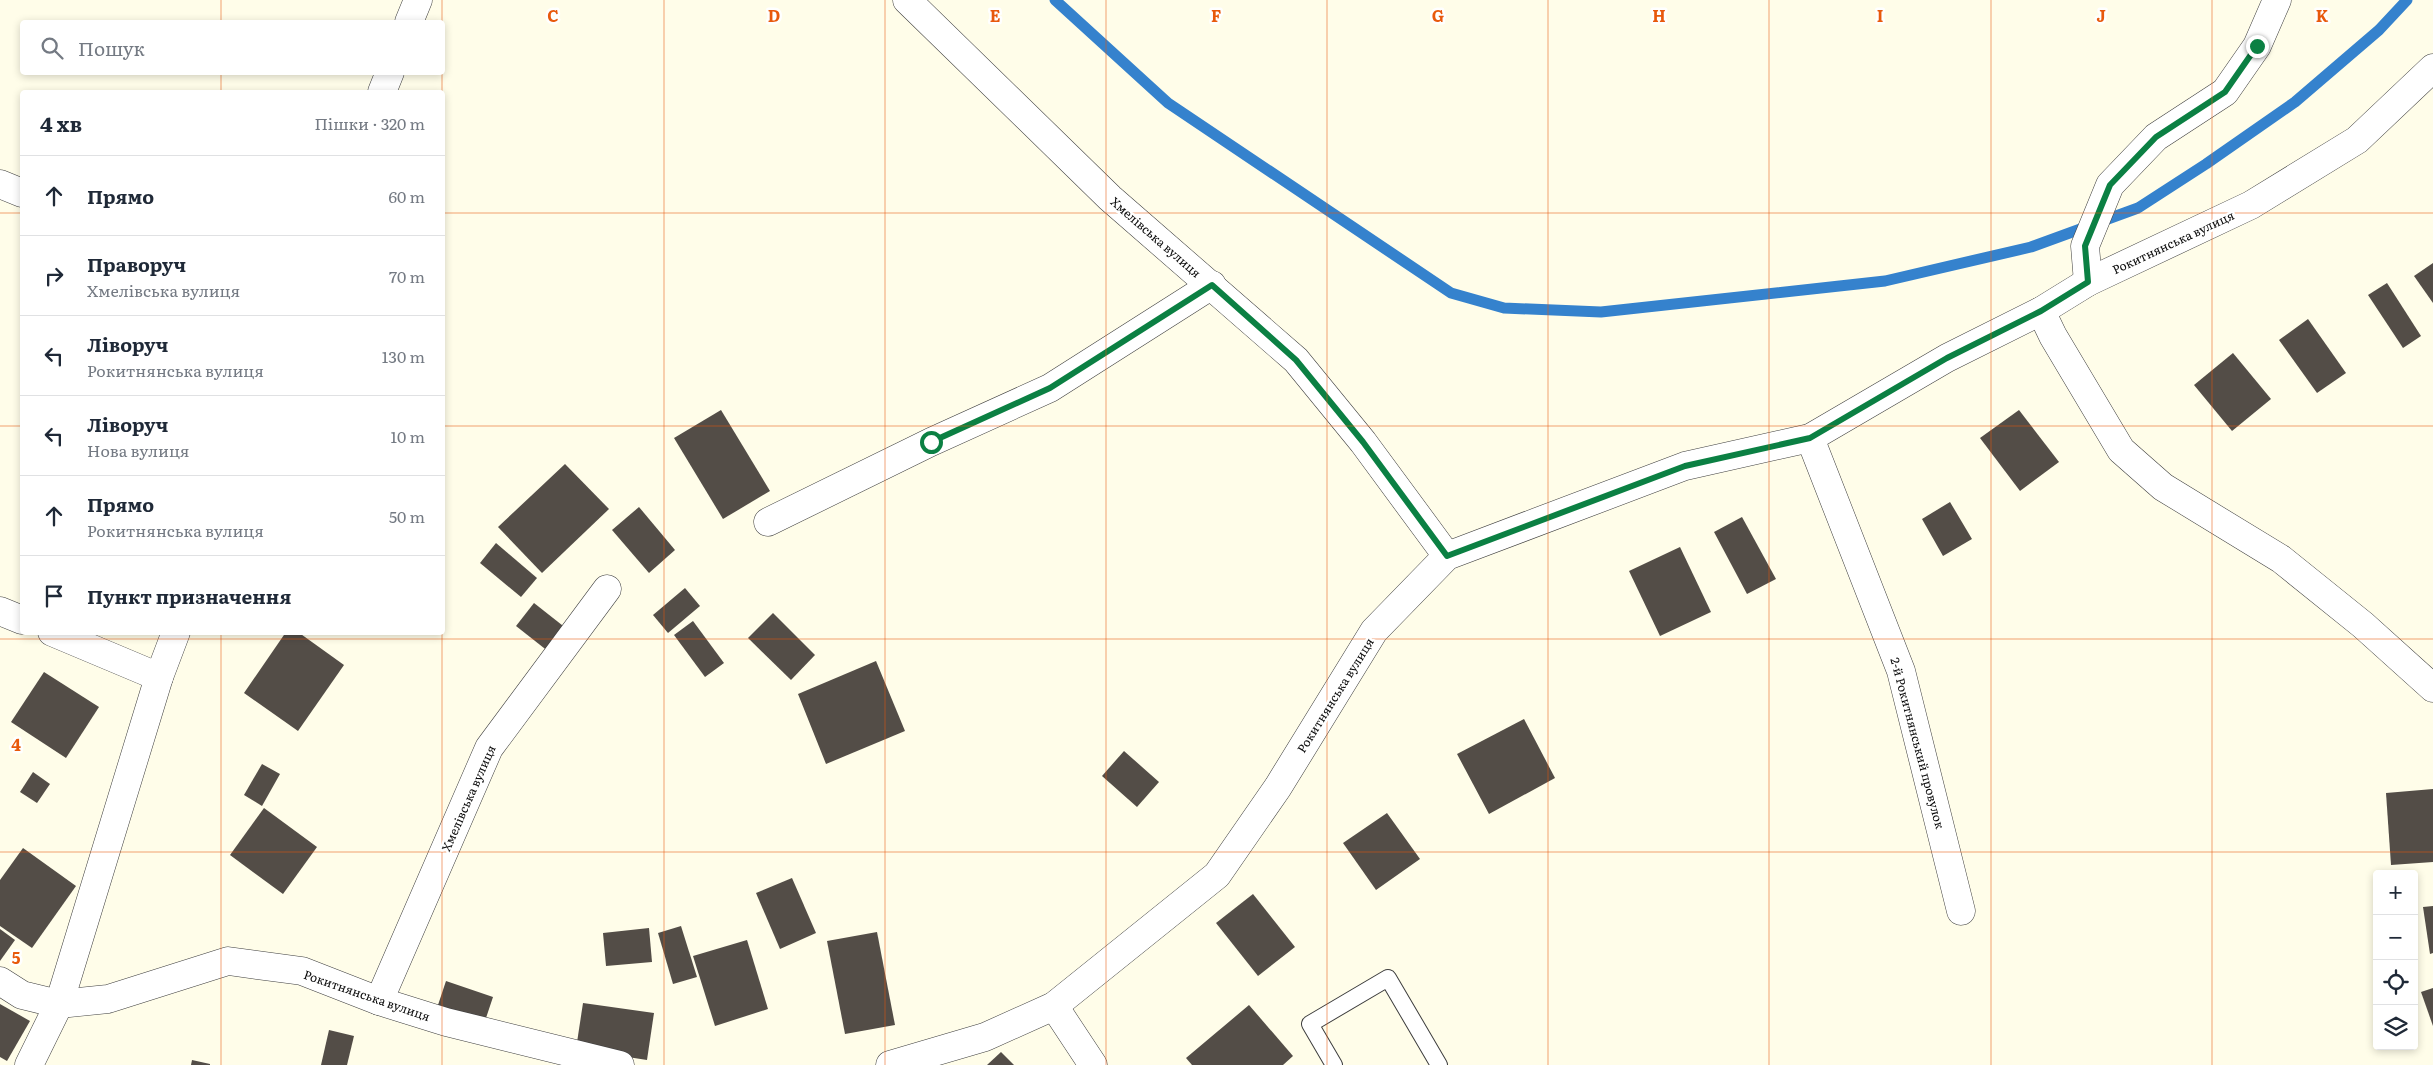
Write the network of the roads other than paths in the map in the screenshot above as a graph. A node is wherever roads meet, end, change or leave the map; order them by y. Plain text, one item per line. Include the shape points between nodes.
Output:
1 (418, 0) edge
2 (907, 0) edge
3 (2277, 0) edge
4 (410, 20) edge
5 (2433, 68) edge
6 (389, 75) edge
7 (383, 90) edge
8 (0, 184) edge
9 (20, 192) edge
10 (2088, 282) junction
11 (1212, 285) junction
12 (2041, 311) junction
13 (1810, 438) junction
14 (768, 522) dead end
15 (1447, 556) junction
16 (607, 589) dead end
17 (0, 611) edge
18 (20, 619) edge
19 (59, 635) edge
20 (175, 635) edge
21 (159, 677) junction
22 (2433, 688) edge
23 (1961, 911) dead end
24 (0, 981) edge
25 (379, 1001) junction
26 (58, 1004) junction
27 (1054, 1006) junction
28 (29, 1065) edge
29 (620, 1065) edge
30 (890, 1065) edge
31 (1093, 1065) edge
32 (1334, 1065) edge
33 (1439, 1065) edge

1 - 4 street
2 - 11 street, Хмелівська вулиця via 1110,198
3 - 10 street via 2257,46 2225,92 2156,137 2110,185 2085,246
5 - 10 street, Рокитнянська вулиця via 2348,145 2250,205
6 - 7 street
8 - 9 street
10 - 12 street, Рокитнянська вулиця
11 - 14 street via 1050,388
11 - 15 street, Хмелівська вулиця via 1296,360 1363,442
12 - 13 street, Рокитнянська вулиця via 1947,358
12 - 22 street via 2121,450 2163,487 2281,560 2364,625
13 - 15 street, Рокитнянська вулиця via 1685,466
13 - 23 street, 2-й Рокитнянський провулок via 1901,671
15 - 27 street, Рокитнянська вулиця via 1374,631 1278,787 1217,875
16 - 25 street, Хмелівська вулиця via 489,748
17 - 18 street
19 - 21 street
20 - 21 street
21 - 26 street
24 - 26 street, Рокитнянська вулиця via 22,995
25 - 26 street, Рокитнянська вулиця via 302,971 228,961 108,999
25 - 29 street, Рокитнянська вулиця via 446,1022
26 - 28 street
27 - 30 street, Рокитнянська вулиця via 985,1037
27 - 31 street
32 - 33 lane via 1310,1024 1388,978

